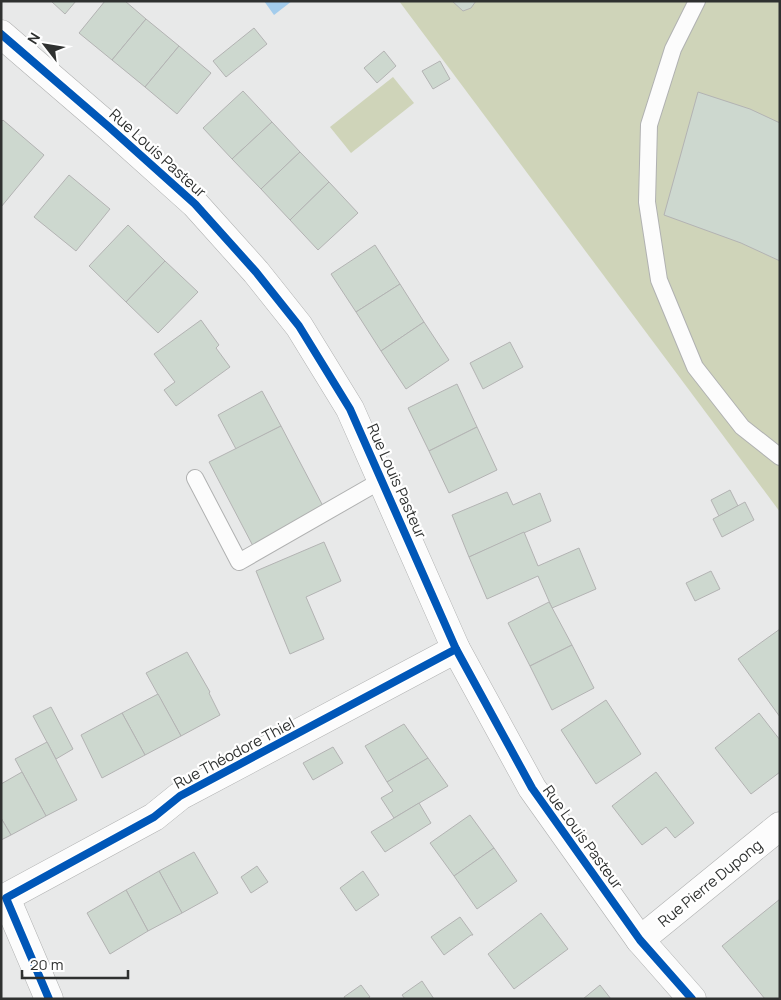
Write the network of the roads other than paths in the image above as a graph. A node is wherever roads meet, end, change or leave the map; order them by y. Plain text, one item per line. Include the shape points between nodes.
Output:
1 (697, 1) edge
2 (1, 34) edge
3 (780, 458) edge
4 (195, 478) dead end
5 (382, 480) junction
6 (456, 649) junction
7 (780, 826) edge
8 (4, 899) edge
9 (640, 940) junction
10 (49, 999) edge
11 (692, 999) edge

1 - 3 lane via 673,49 649,125 647,202 659,280 695,367 742,427
2 - 5 street, Rue Louis Pasteur via 195,204 256,272 299,326 350,409
4 - 5 lane via 239,562
5 - 6 street, Rue Louis Pasteur
6 - 8 street, Rue Théodore Thiel via 180,796 154,818
6 - 9 street, Rue Louis Pasteur via 532,788
7 - 9 street, Rue Pierre Dupong
8 - 10 street
9 - 11 street, Rue Louis Pasteur

